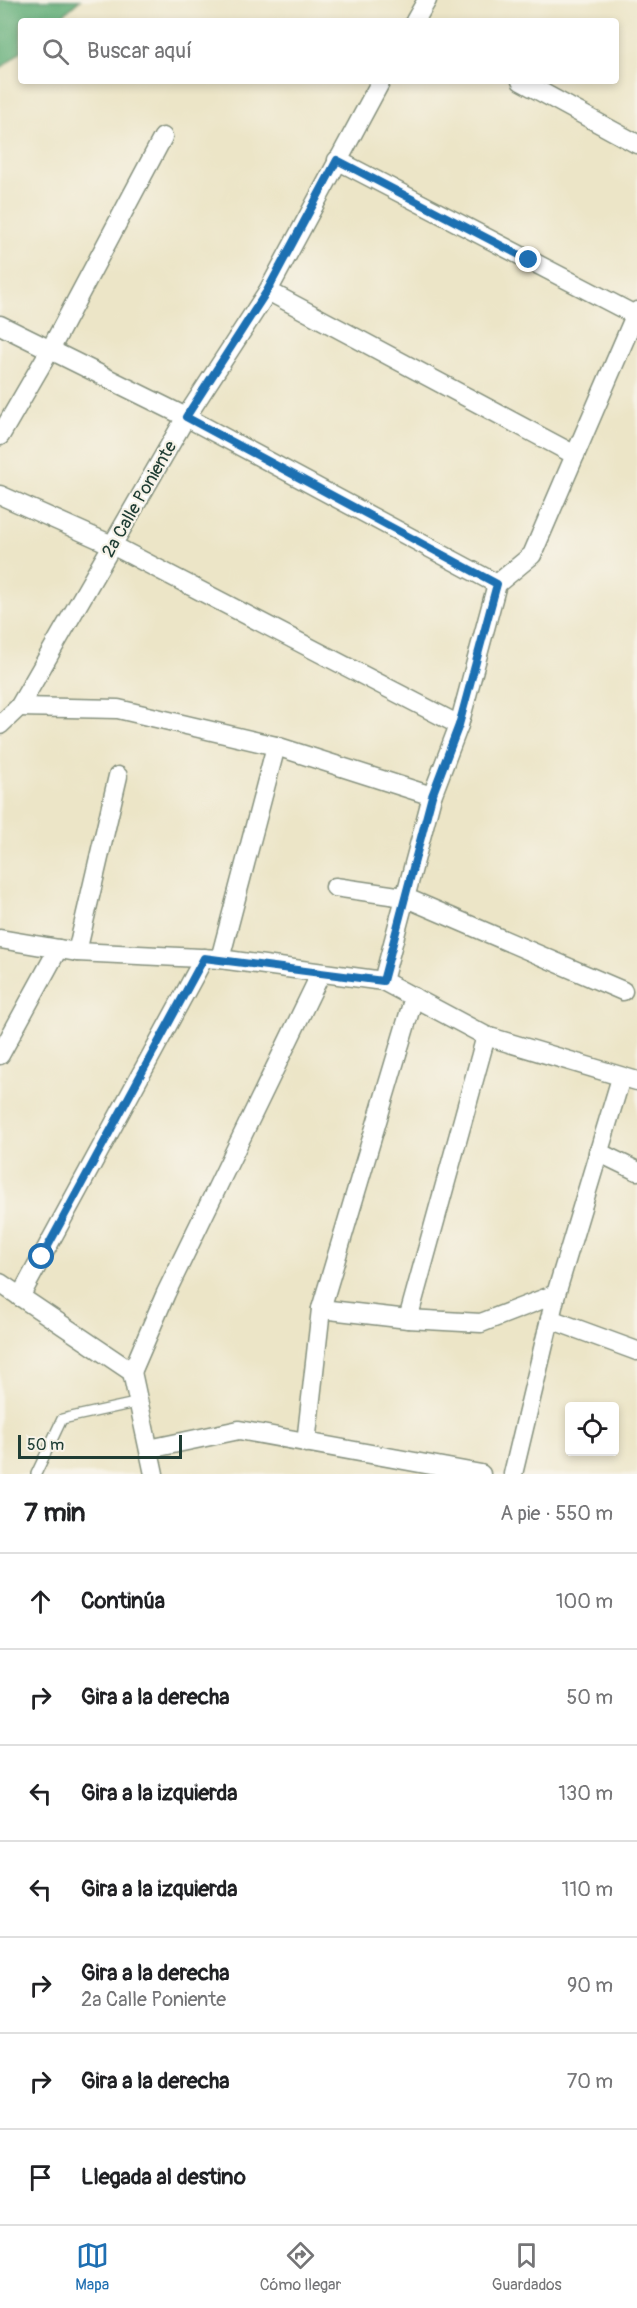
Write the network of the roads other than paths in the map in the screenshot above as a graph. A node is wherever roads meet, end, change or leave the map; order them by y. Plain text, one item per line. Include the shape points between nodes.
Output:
1 (426, 0) edge
2 (417, 18) edge
3 (379, 84) edge
4 (527, 84) edge
5 (163, 138) dead end
6 (637, 144) edge
7 (337, 160) junction
8 (267, 291) junction
9 (636, 313) edge
10 (0, 325) edge
11 (50, 350) junction
12 (186, 417) junction
13 (0, 436) edge
14 (575, 455) junction
15 (0, 495) edge
16 (112, 545) junction
17 (497, 584) junction
18 (19, 707) junction
19 (0, 725) edge
20 (459, 725) junction
21 (276, 746) junction
22 (118, 776) dead end
23 (432, 796) junction
24 (335, 887) dead end
25 (404, 897) junction
26 (0, 939) edge
27 (58, 949) junction
28 (77, 952) junction
29 (212, 959) junction
30 (321, 973) junction
31 (383, 981) junction
32 (623, 991) dead end
33 (414, 997) junction
34 (486, 1036) junction
35 (0, 1055) edge
36 (629, 1079) edge
37 (598, 1152) junction
38 (637, 1171) edge
39 (0, 1283) edge
40 (555, 1294) junction
41 (20, 1297) junction
42 (321, 1309) junction
43 (408, 1319) junction
44 (550, 1319) junction
45 (637, 1351) edge
46 (132, 1372) junction
47 (140, 1402) junction
48 (306, 1443) junction
49 (149, 1449) junction
50 (36, 1474) edge
51 (154, 1474) edge
52 (481, 1474) edge
53 (513, 1474) edge

1 - 2 street
3 - 7 street, 2a Calle Poniente
4 - 6 street
5 - 11 street
7 - 8 street, 2a Calle Poniente
7 - 9 street
8 - 12 street, 2a Calle Poniente
8 - 14 street
9 - 14 street
10 - 11 street
11 - 12 street
11 - 13 street
12 - 16 street, 2a Calle Poniente
12 - 17 street
14 - 17 street via 532,555
15 - 16 street
16 - 18 street, 2a Calle Poniente
16 - 20 street
17 - 20 street
18 - 19 street, 2a Calle Poniente
18 - 21 street via 118,709
20 - 23 street
21 - 23 street
21 - 29 street
22 - 28 street
23 - 25 street
24 - 25 street
25 - 31 street
25 - 32 street
26 - 27 street
27 - 28 street
27 - 35 street
28 - 29 street
29 - 30 street
29 - 41 street
30 - 31 street
30 - 46 street via 166,1293
31 - 33 street
33 - 34 street
33 - 42 street
34 - 36 street
34 - 43 street
36 - 37 street
37 - 38 street
37 - 40 street
39 - 41 street
40 - 43 street via 481,1323
40 - 44 street
41 - 46 street
42 - 43 street
42 - 48 street
44 - 45 street
44 - 53 street
46 - 47 street
47 - 49 street
47 - 50 lane via 62,1419
48 - 49 street via 239,1430
48 - 52 street
49 - 51 street

